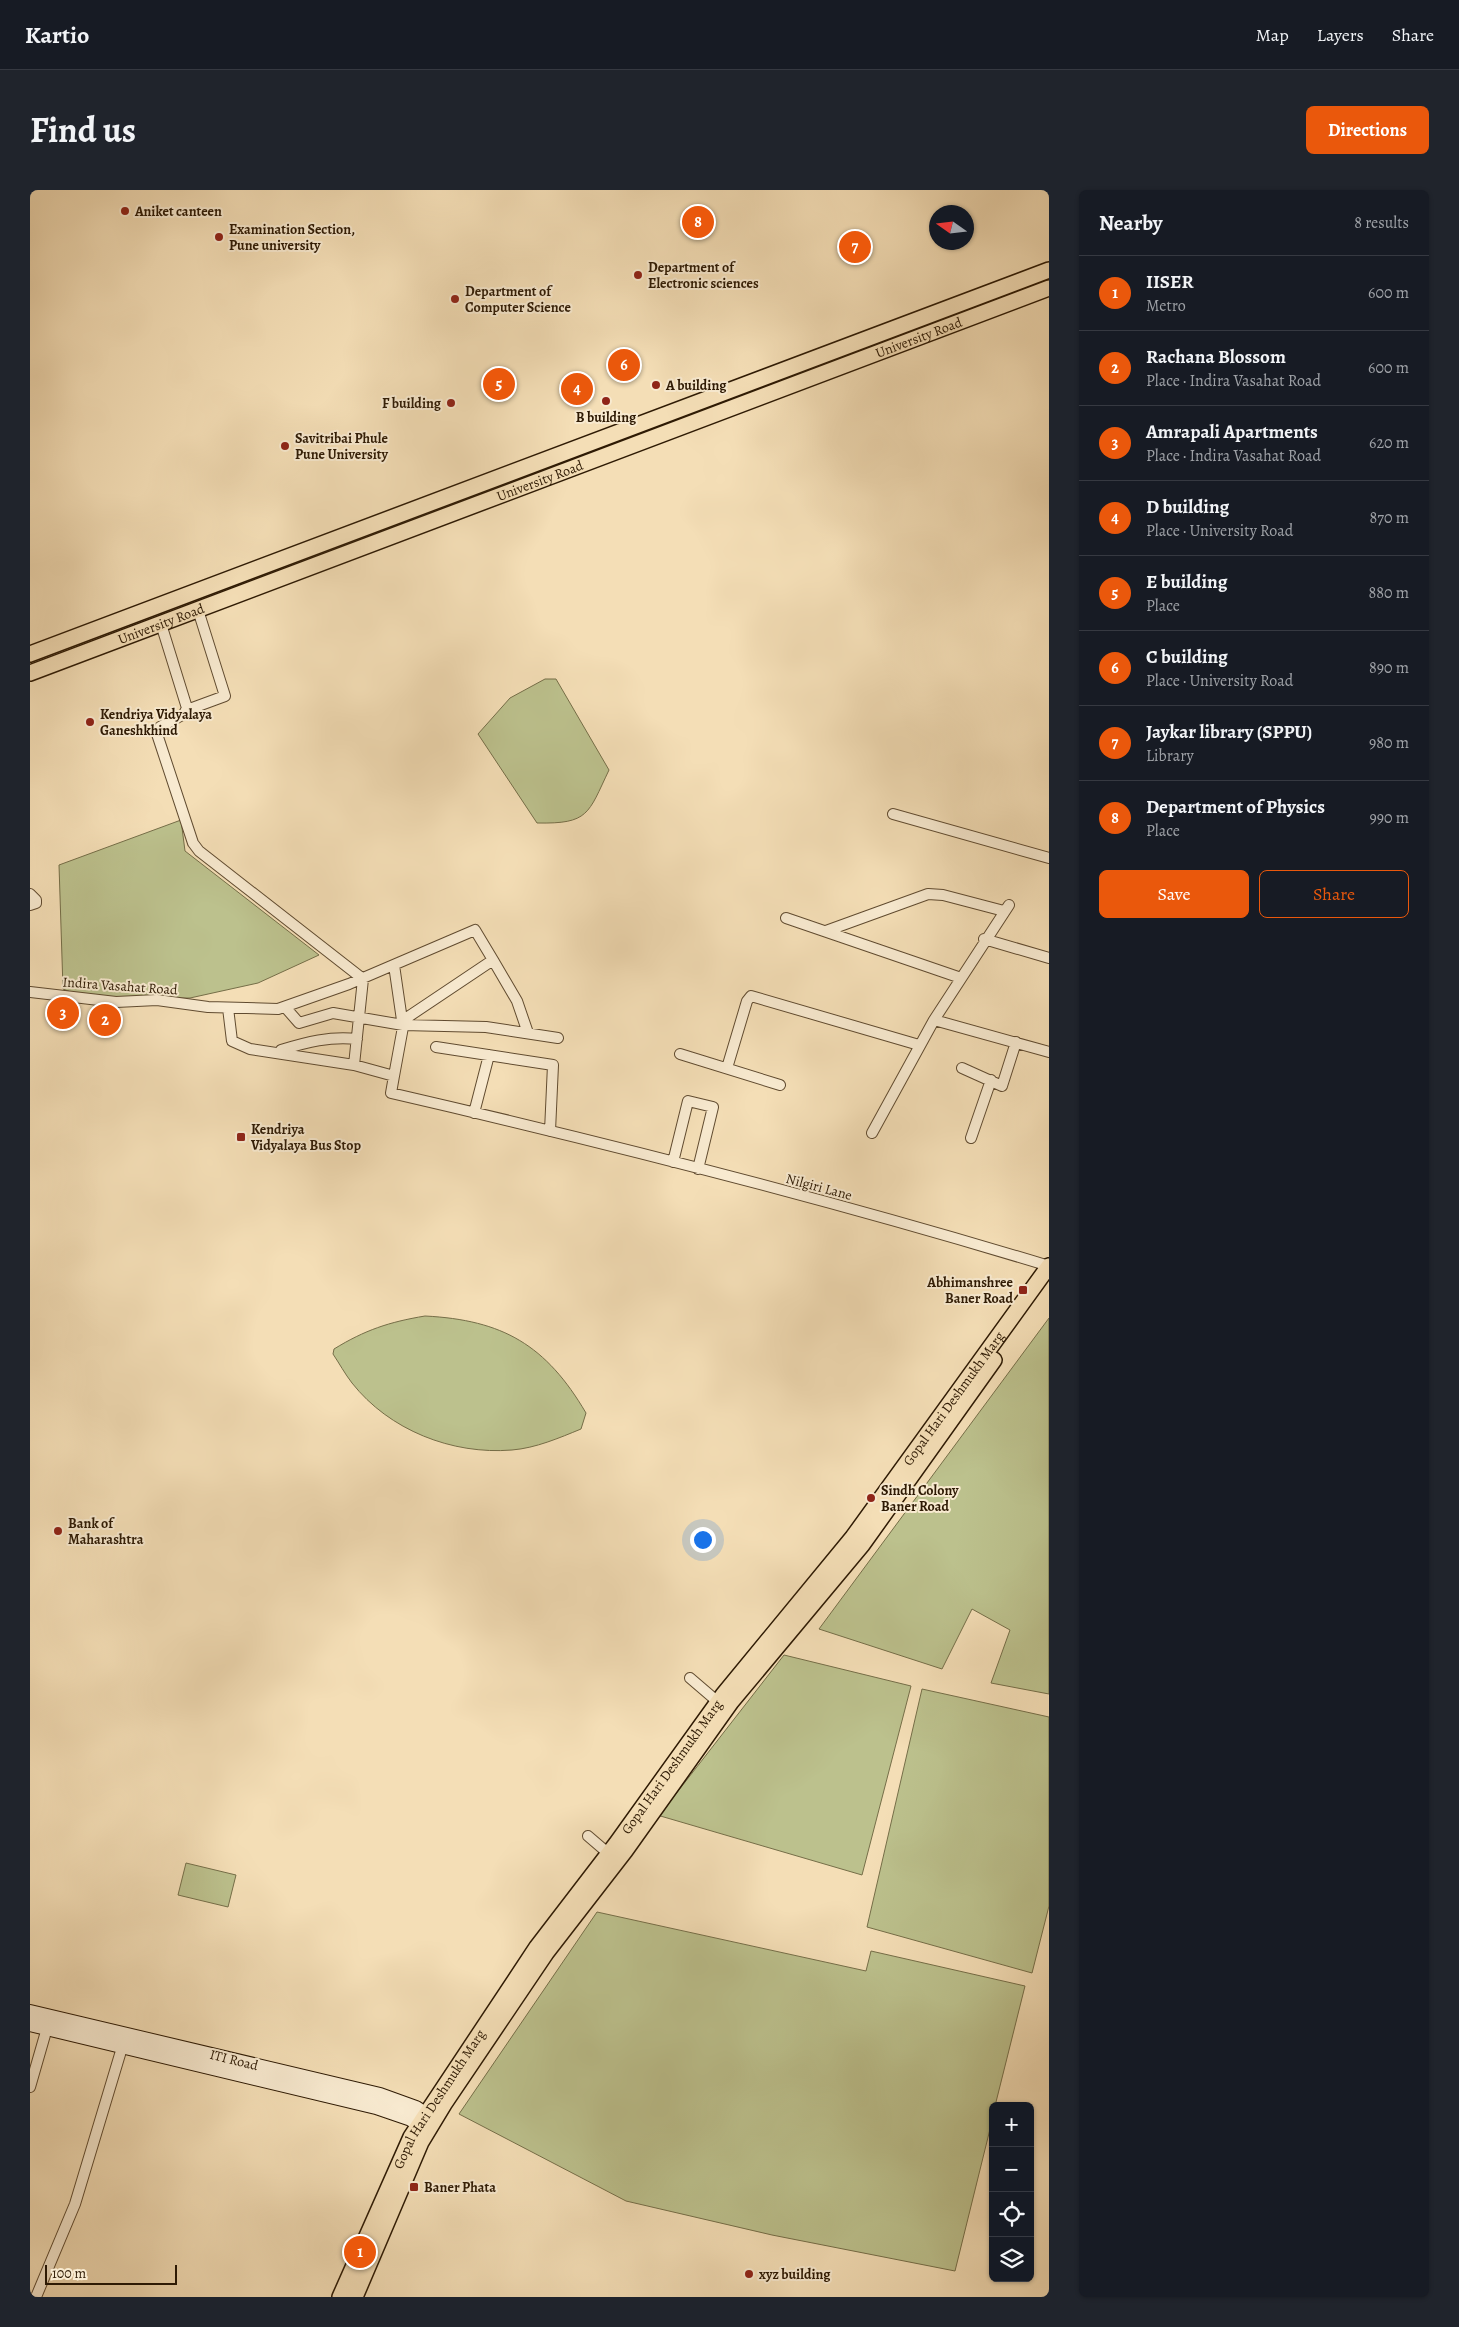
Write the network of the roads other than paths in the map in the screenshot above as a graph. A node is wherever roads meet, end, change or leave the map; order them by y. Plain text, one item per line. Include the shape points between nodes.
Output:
1 (1049, 270) edge
2 (1049, 288) edge
3 (198, 610) junction
4 (160, 624) junction
5 (30, 654) edge
6 (30, 673) edge
7 (186, 710) junction
8 (893, 814) dead end
9 (1049, 858) edge
10 (30, 894) edge
11 (30, 905) edge
12 (786, 918) dead end
13 (826, 931) junction
14 (984, 939) junction
15 (1049, 958) edge
16 (493, 960) junction
17 (394, 966) junction
18 (960, 978) junction
19 (362, 979) junction
20 (30, 992) edge
21 (284, 1007) junction
22 (228, 1008) junction
23 (360, 1016) junction
24 (934, 1020) junction
25 (403, 1023) junction
26 (528, 1033) junction
27 (558, 1038) dead end
28 (357, 1039) junction
29 (1016, 1042) junction
30 (919, 1045) junction
31 (436, 1047) dead end
32 (275, 1052) junction
33 (1049, 1052) edge
34 (680, 1054) dead end
35 (489, 1055) junction
36 (354, 1065) junction
37 (727, 1068) junction
38 (962, 1068) dead end
39 (394, 1076) junction
40 (991, 1080) junction
41 (780, 1085) dead end
42 (474, 1113) junction
43 (550, 1131) junction
44 (872, 1133) dead end
45 (971, 1138) dead end
46 (673, 1162) junction
47 (698, 1169) junction
48 (1049, 1266) edge
49 (1049, 1282) edge
50 (870, 1523) junction
51 (690, 1678) dead end
52 (718, 1702) junction
53 (588, 1836) dead end
54 (609, 1854) junction
55 (30, 2012) edge
56 (30, 2024) edge
57 (47, 2028) junction
58 (124, 2040) junction
59 (30, 2087) edge
60 (426, 2122) junction
61 (36, 2297) edge
62 (340, 2297) edge
63 (355, 2297) edge

1 - 5 main road, University Road
2 - 3 main road, University Road
3 - 4 main road, University Road
3 - 7 street via 225,696
4 - 6 main road, University Road
4 - 7 street
7 - 19 street via 157,732 195,848
8 - 9 street
10 - 11 street via 36,900
12 - 13 street
13 - 14 street via 928,894 1006,908
13 - 18 street
14 - 15 street
14 - 18 street
16 - 17 street, Indira Vasahat Road via 475,930
16 - 25 street
16 - 26 street via 517,1001
17 - 19 street, Indira Vasahat Road
17 - 25 street
18 - 24 street
19 - 21 street, Indira Vasahat Road
19 - 23 street
20 - 22 street, Indira Vasahat Road via 116,1002 158,1000
21 - 22 street, Indira Vasahat Road
21 - 23 street via 299,1023 333,1013
22 - 32 street via 232,1041 250,1049
23 - 25 street
23 - 28 street
24 - 29 street
24 - 30 street
25 - 26 street via 486,1027
25 - 39 street
26 - 27 street
28 - 32 street via 313,1040
28 - 36 street
29 - 33 street
29 - 40 street via 1002,1086
30 - 37 street via 751,996
30 - 44 street
31 - 35 street
32 - 36 street
34 - 37 street
35 - 42 street
35 - 43 street via 553,1065
36 - 39 street
37 - 41 street
38 - 40 street
39 - 42 street, Nilgiri Lane via 391,1094
40 - 45 street
42 - 43 street, Nilgiri Lane
43 - 46 street, Nilgiri Lane
46 - 47 street, Nilgiri Lane
46 - 47 street via 688,1101 713,1107
47 - 48 street, Nilgiri Lane
48 - 50 main road, Gopal Hari Deshmukh Marg
49 - 50 main road, Gopal Hari Deshmukh Marg
50 - 52 main road, Gopal Hari Deshmukh Marg
50 - 60 main road, Gopal Hari Deshmukh Marg via 732,1702
51 - 52 street
52 - 54 main road, Gopal Hari Deshmukh Marg
53 - 54 street
54 - 60 main road, Gopal Hari Deshmukh Marg via 537,1947
55 - 58 main road, ITI Road
56 - 57 main road, ITI Road
57 - 58 main road, ITI Road
57 - 59 street
58 - 60 main road, ITI Road
58 - 61 street via 75,2204
60 - 62 main road, Gopal Hari Deshmukh Marg
60 - 63 main road, Gopal Hari Deshmukh Marg

